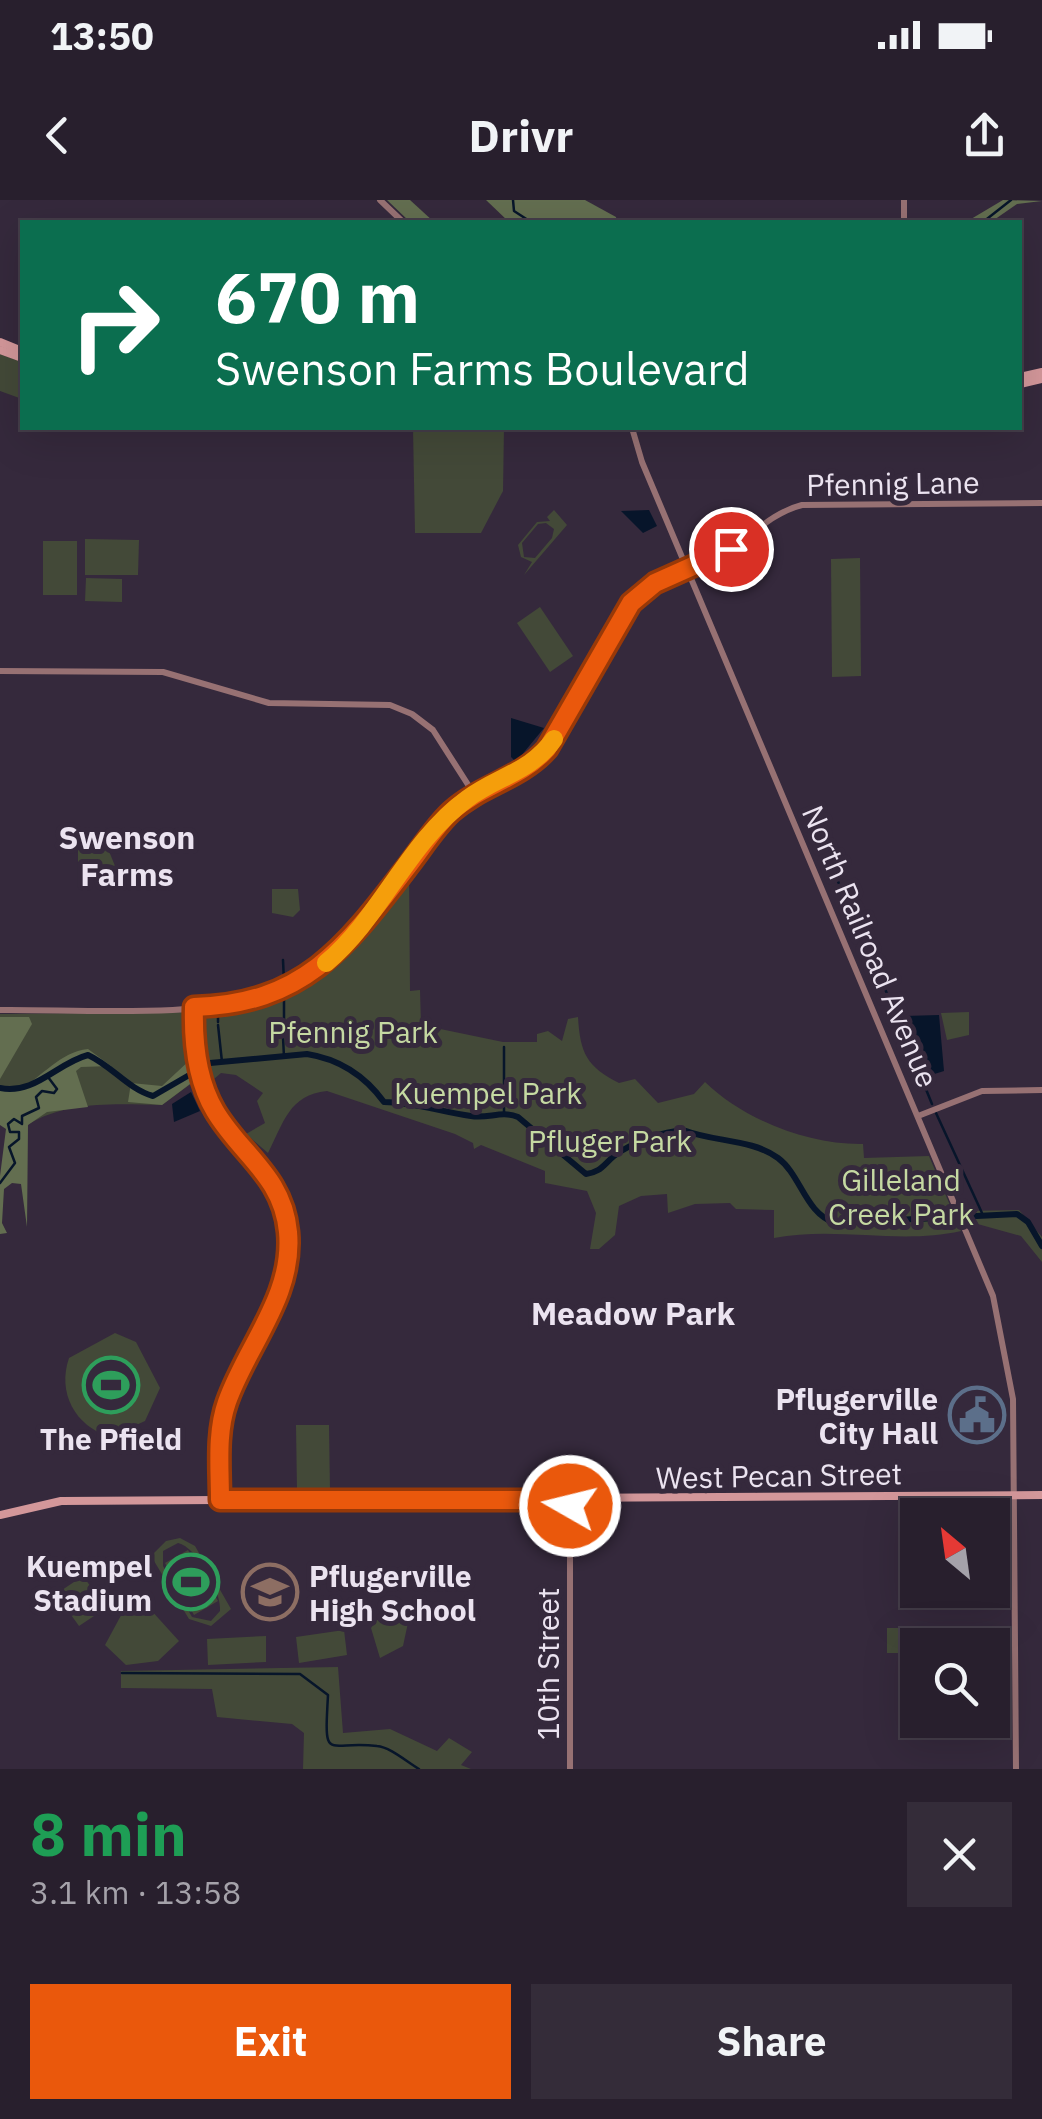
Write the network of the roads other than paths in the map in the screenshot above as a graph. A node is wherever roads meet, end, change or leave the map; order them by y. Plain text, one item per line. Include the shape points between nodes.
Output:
1 (380, 200) edge
2 (401, 220) edge
3 (633, 430) edge
4 (1042, 503) edge
5 (690, 568) junction
6 (0, 671) edge
7 (474, 794) junction
8 (194, 1007) junction
9 (0, 1010) edge
10 (1042, 1090) edge
11 (918, 1116) junction
12 (1013, 1495) junction
13 (1042, 1495) edge
14 (220, 1500) junction
15 (570, 1500) junction
16 (0, 1515) edge
17 (570, 1769) edge
18 (1016, 1769) edge

1 - 2 street
3 - 5 street, North Railroad Avenue
4 - 5 street, Pfennig Lane via 802,504
5 - 7 street, Pfennig Lane via 631,603 540,757
5 - 11 street, North Railroad Avenue
6 - 7 street via 163,672 270,703 393,706 432,730
7 - 8 street, Pfennig Lane via 447,816 350,941 321,968 270,995
8 - 9 street, Pfennig Lane
8 - 14 street via 201,1078 218,1116 271,1178 289,1238 281,1290 223,1414
10 - 11 street via 974,1092
11 - 12 street, North Railroad Avenue via 989,1282 1011,1380
12 - 13 main road, West Pecan Street
12 - 15 main road, West Pecan Street
12 - 18 street, North Railroad Avenue
14 - 15 main road, West Pecan Street
14 - 16 main road, West Pecan Street via 61,1501
15 - 17 street, 10th Street

